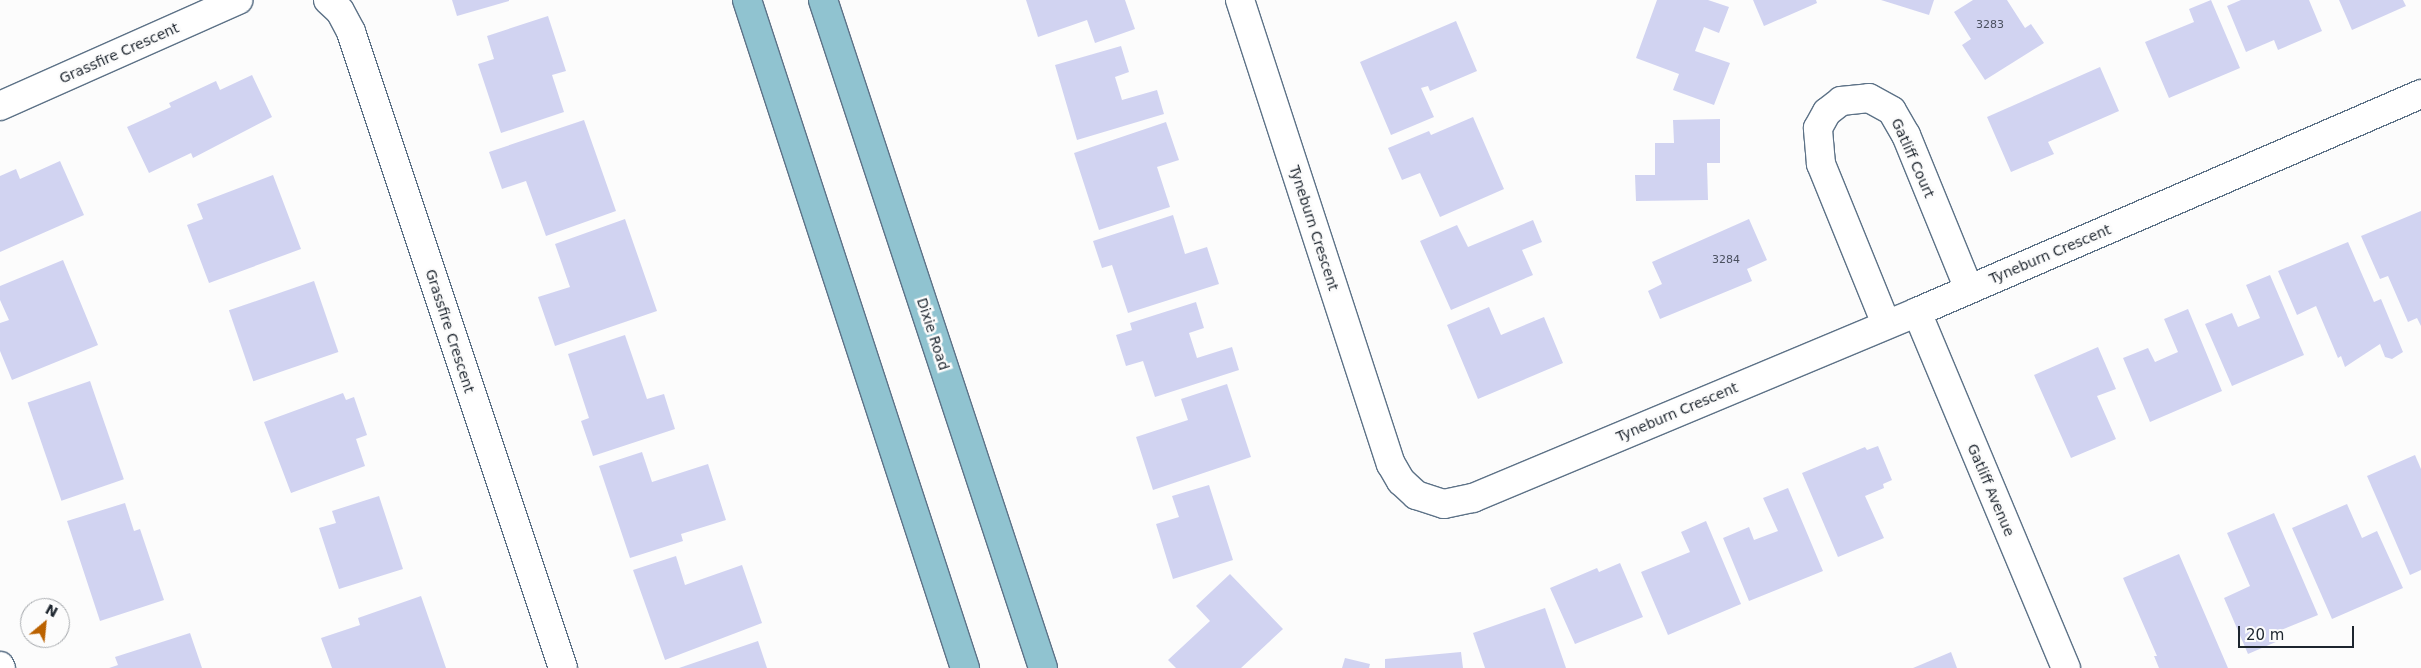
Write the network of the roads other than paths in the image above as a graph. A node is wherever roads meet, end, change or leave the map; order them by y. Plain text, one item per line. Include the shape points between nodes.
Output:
1 (238, 0) edge
2 (328, 0) edge
3 (747, 0) edge
4 (823, 0) edge
5 (1240, 0) edge
6 (2421, 94) edge
7 (0, 106) edge
8 (1969, 289) junction
9 (1917, 312) junction
10 (1886, 324) junction
11 (563, 668) edge
12 (965, 668) edge
13 (1043, 668) edge
14 (2066, 668) edge

1 - 7 street, Grassfire Crescent
2 - 11 street, Grassfire Crescent via 340,11 351,32
3 - 12 main road
4 - 13 main road, Dixie Road
5 - 10 street, Tyneburn Crescent via 1391,464 1401,481 1416,495 1444,504 1464,502
6 - 8 street, Tyneburn Crescent
8 - 9 street, Tyneburn Crescent
8 - 10 street, Gatliff Court via 1906,135 1892,111 1868,98 1841,101 1827,112 1818,128 1821,164
9 - 10 street, Tyneburn Crescent
9 - 14 street, Gatliff Avenue

